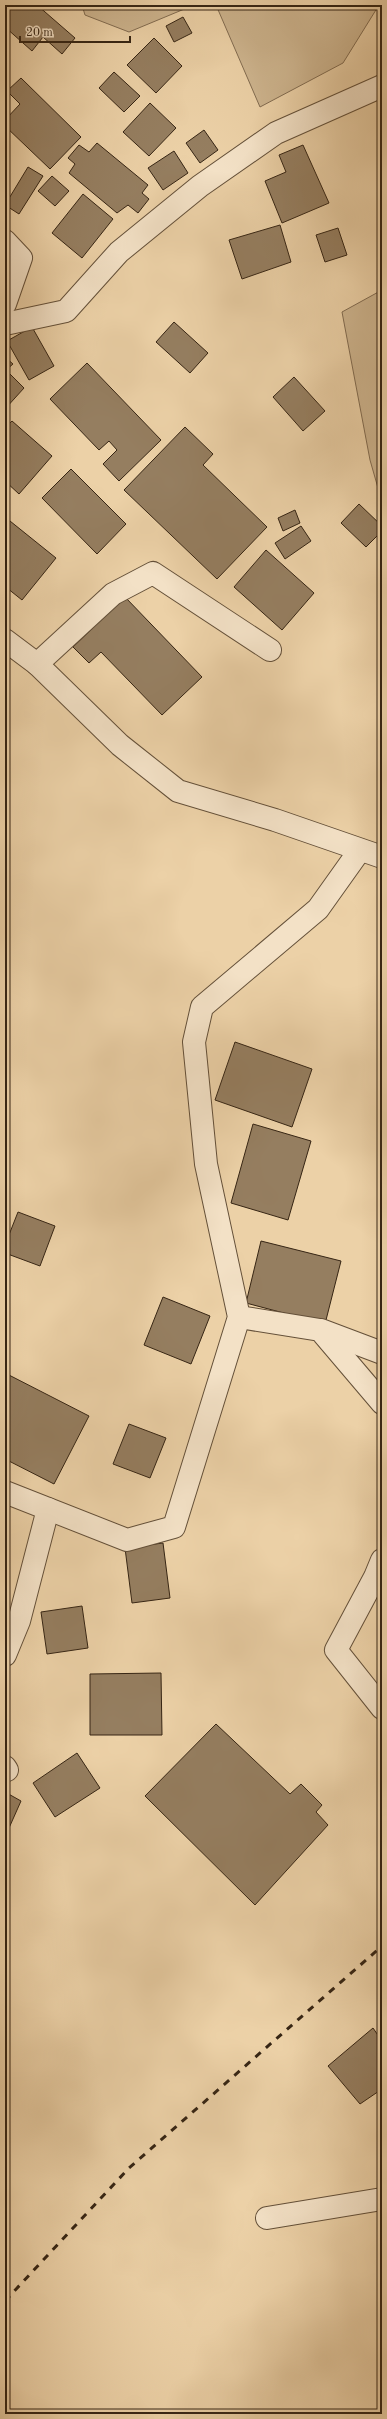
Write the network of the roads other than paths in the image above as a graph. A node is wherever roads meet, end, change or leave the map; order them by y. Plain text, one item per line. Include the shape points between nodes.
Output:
1 (382, 86) edge
2 (5, 241) edge
3 (5, 304) edge
4 (5, 324) edge
5 (5, 640) edge
6 (270, 650) dead end
7 (37, 664) junction
8 (360, 850) junction
9 (382, 857) edge
10 (239, 1317) junction
11 (320, 1330) junction
12 (382, 1353) edge
13 (382, 1403) edge
14 (5, 1492) edge
15 (48, 1509) junction
16 (382, 1560) edge
17 (5, 1655) edge
18 (382, 1708) edge
19 (382, 2199) edge
20 (267, 2218) dead end

1 - 4 street via 276,133 200,186 119,252 66,311
2 - 3 street via 21,258
5 - 7 street
6 - 7 street via 153,573 113,594
7 - 8 street via 120,746 178,791 275,820
8 - 9 street
8 - 10 street via 318,909 202,1007 194,1042 206,1164
10 - 11 street
10 - 15 street via 174,1527 127,1540
11 - 12 street
11 - 13 street
14 - 15 street
15 - 17 street via 19,1621
16 - 18 street via 336,1650
19 - 20 street

